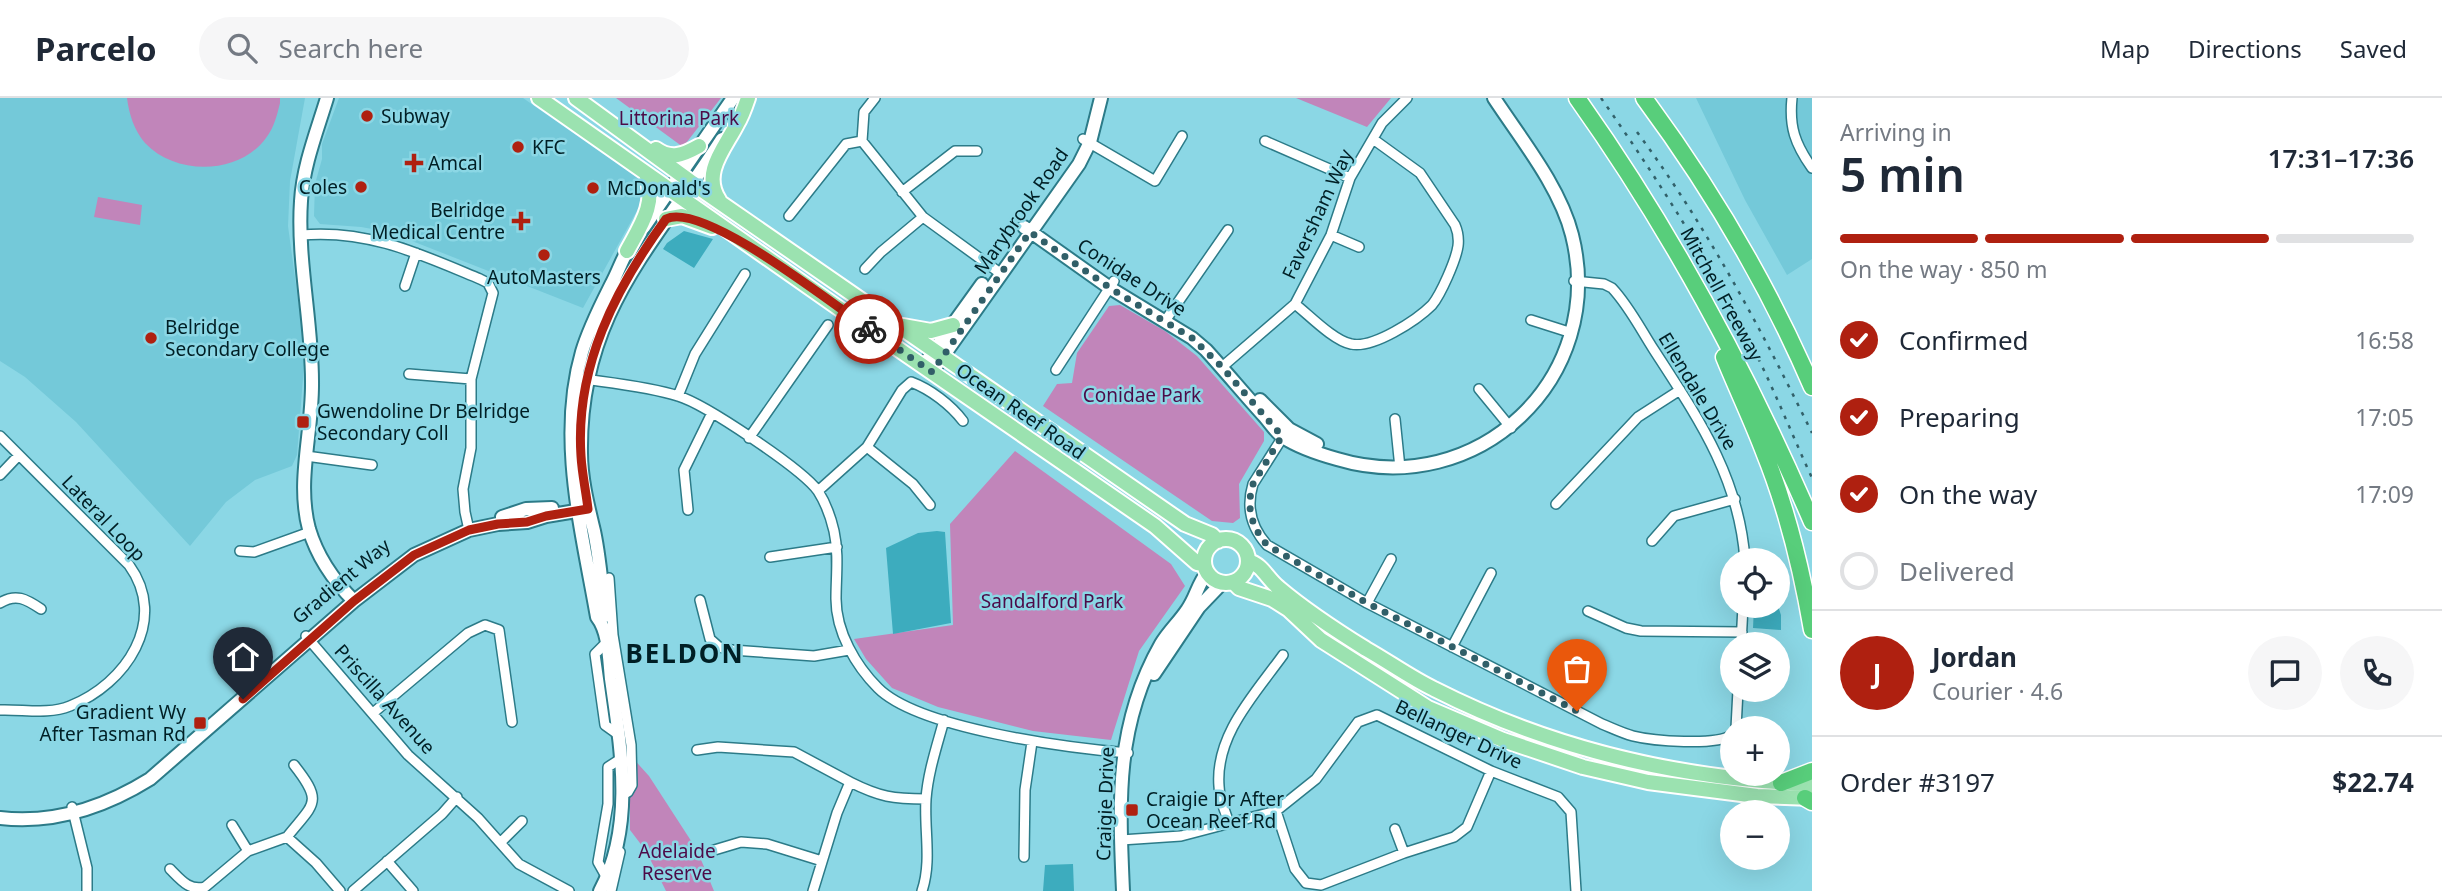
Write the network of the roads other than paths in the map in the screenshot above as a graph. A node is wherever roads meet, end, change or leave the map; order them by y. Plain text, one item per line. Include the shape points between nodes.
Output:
1 (327, 98) edge
2 (539, 98) edge
3 (577, 98) edge
4 (733, 98) edge
5 (748, 98) edge
6 (875, 98) edge
7 (1094, 98) edge
8 (1101, 98) edge
9 (1407, 98) edge
10 (1487, 98) edge
11 (1494, 98) edge
12 (1577, 98) edge
13 (1644, 98) edge
14 (1792, 98) edge
15 (1182, 136) dead end
16 (1373, 139) junction
17 (1086, 140) junction
18 (862, 141) junction
19 (1265, 141) dead end
20 (699, 146) junction
21 (977, 151) dead end
22 (1812, 168) edge
23 (646, 173) junction
24 (1350, 178) junction
25 (687, 179) junction
26 (902, 192) junction
27 (677, 194) junction
28 (722, 204) junction
29 (789, 216) dead end
30 (923, 217) junction
31 (666, 219) junction
32 (1029, 226) junction
33 (1228, 230) dead end
34 (301, 235) junction
35 (1331, 235) junction
36 (1359, 247) dead end
37 (416, 253) junction
38 (763, 254) junction
39 (632, 256) junction
40 (865, 269) dead end
41 (997, 270) junction
42 (745, 274) dead end
43 (1575, 282) junction
44 (1693, 283) junction
45 (1112, 285) junction
46 (405, 286) dead end
47 (1295, 304) junction
48 (1168, 317) junction
49 (1531, 320) dead end
50 (895, 324) junction
51 (828, 325) dead end
52 (953, 325) junction
53 (1568, 331) junction
54 (1792, 340) junction
55 (939, 354) junction
56 (1225, 365) junction
57 (927, 369) junction
58 (1056, 370) dead end
59 (409, 374) dead end
60 (1812, 375) edge
61 (471, 379) junction
62 (582, 379) junction
63 (1812, 387) edge
64 (1479, 389) dead end
65 (1680, 390) junction
66 (678, 396) junction
67 (712, 414) junction
68 (1395, 419) dead end
69 (963, 421) dead end
70 (1508, 424) junction
71 (1286, 433) junction
72 (0, 436) edge
73 (750, 438) junction
74 (867, 447) junction
75 (19, 455) junction
76 (306, 456) junction
77 (372, 465) dead end
78 (1400, 465) junction
79 (0, 475) edge
80 (817, 491) junction
81 (1735, 499) junction
82 (1556, 504) dead end
83 (930, 505) dead end
84 (583, 506) junction
85 (688, 509) dead end
86 (1812, 522) edge
87 (468, 527) junction
88 (310, 532) junction
89 (1218, 541) junction
90 (1652, 541) dead end
91 (836, 547) junction
92 (1744, 548) edge
93 (240, 551) dead end
94 (770, 557) dead end
95 (1391, 559) dead end
96 (1248, 561) junction
97 (1206, 568) junction
98 (1491, 573) dead end
99 (609, 578) dead end
100 (1228, 582) junction
101 (352, 598) junction
102 (700, 600) dead end
103 (0, 603) edge
104 (1367, 603) junction
105 (41, 609) dead end
106 (1588, 611) dead end
107 (1743, 618) edge
108 (1812, 631) edge
109 (1742, 632) joint
110 (308, 638) junction
111 (233, 642) dead end
112 (606, 643) junction
113 (1452, 647) junction
114 (849, 650) junction
115 (1283, 655) dead end
116 (614, 667) junction
117 (258, 682) junction
118 (0, 710) edge
119 (373, 713) junction
120 (944, 720) junction
121 (512, 722) dead end
122 (619, 735) junction
123 (1720, 741) edge
124 (1032, 742) junction
125 (697, 750) dead end
126 (1126, 753) junction
127 (622, 758) junction
128 (294, 765) dead end
129 (1490, 771) junction
130 (1812, 771) edge
131 (1720, 777) edge
132 (1790, 780) edge
133 (850, 782) junction
134 (1788, 786) edge
135 (623, 795) junction
136 (1810, 796) edge
137 (457, 797) junction
138 (926, 799) junction
139 (72, 810) junction
140 (1276, 811) junction
141 (0, 812) edge
142 (0, 818) edge
143 (522, 821) dead end
144 (1229, 823) junction
145 (232, 825) dead end
146 (1395, 829) dead end
147 (287, 837) junction
148 (1124, 840) junction
149 (501, 842) junction
150 (248, 851) junction
151 (711, 851) dead end
152 (1404, 853) junction
153 (1024, 857) dead end
154 (387, 861) junction
155 (822, 861) junction
156 (170, 869) dead end
157 (609, 885) edge
158 (87, 891) edge
159 (340, 891) edge
160 (353, 891) edge
161 (413, 891) edge
162 (569, 891) edge
163 (600, 891) edge
164 (813, 891) edge
165 (922, 891) edge
166 (1123, 891) edge
167 (1130, 891) edge
168 (1576, 891) edge

1 - 34 street via 307,162
2 - 23 main road, Ocean Reef Road
3 - 20 main road via 663,154 677,156
3 - 25 main road, Ocean Reef Road
4 - 20 street
5 - 25 street
5 - 28 main road via 714,166 712,186
6 - 18 street via 864,112
7 - 17 street, Marybrook Road
8 - 17 street, Marybrook Road
9 - 16 street, Faversham Way via 1382,122
10 - 43 street, Conidae Drive via 1554,202
11 - 43 street, Conidae Drive via 1555,192 1573,236
12 - 44 highway, Mitchell Freeway via 1618,156
13 - 54 highway, Mitchell Freeway via 1676,141
14 - 22 street via 1794,140
15 - 17 street via 1155,181
16 - 24 street, Faversham Way
16 - 47 street via 1420,173 1455,225 1458,249 1437,297 1421,314 1384,338 1359,345 1342,341
17 - 32 street, Marybrook Road via 1074,172
18 - 26 street
18 - 29 street via 846,144
19 - 24 street
20 - 25 street
21 - 26 street via 955,151
23 - 27 main road, Ocean Reef Road
23 - 39 main road via 649,209
24 - 35 street, Faversham Way
25 - 27 street
25 - 28 main road, Ocean Reef Road
26 - 30 street
27 - 31 street
27 - 38 main road, Ocean Reef Road
27 - 39 street
28 - 50 main road, Ocean Reef Road
30 - 40 street
30 - 41 street
31 - 38 main road via 682,216 704,223
31 - 39 street
32 - 41 street, Marybrook Road
32 - 45 street, Conidae Drive
33 - 48 street
34 - 37 street via 360,236
34 - 76 street via 312,382
35 - 36 street
35 - 47 street, Faversham Way
37 - 46 street
37 - 61 street via 480,279 493,293
38 - 57 main road, Ocean Reef Road
39 - 62 street
39 - 62 street via 617,273 592,326 583,351
41 - 52 street, Marybrook Road
41 - 55 street, Marybrook Road
42 - 66 street via 695,354
43 - 53 street, Conidae Drive
43 - 65 street, Ellendale Drive via 1612,288
44 - 86 highway, Mitchell Freeway via 1778,442
44 - 108 highway via 1765,454 1795,550
45 - 48 street, Conidae Drive
45 - 58 street
47 - 56 street, Faversham Way
48 - 56 street, Conidae Drive
49 - 53 street
50 - 52 main road via 931,331
50 - 55 main road, Ocean Reef Road
51 - 73 street
52 - 55 street, Marybrook Road
53 - 70 street, Conidae Drive via 1559,366 1547,386
54 - 60 highway
54 - 63 highway, Mitchell Freeway
55 - 57 street, Marybrook Road
55 - 89 main road, Ocean Reef Road via 1185,524
56 - 71 street, Conidae Drive
57 - 97 main road, Ocean Reef Road via 1155,526
59 - 61 street
61 - 87 street via 471,448 463,489
62 - 66 street
62 - 84 street via 572,438
64 - 70 street
65 - 81 street, Ellendale Drive via 1714,446
65 - 82 street via 1638,417
66 - 67 street
67 - 73 street
67 - 85 street via 684,470
68 - 78 street
69 - 74 street via 911,382
70 - 78 street, Conidae Drive via 1479,448 1455,458
71 - 78 street, Conidae Drive via 1318,453 1354,464
71 - 104 street via 1250,492 1250,515 1258,533 1273,548
72 - 75 street, Lateral Loop
73 - 80 street
74 - 80 street
74 - 83 street via 913,484
75 - 79 street
75 - 118 street, Lateral Loop via 136,575 146,603 144,626 131,656 101,688 54,710
76 - 77 street
76 - 88 street via 303,490
80 - 91 street via 831,521
81 - 90 street via 1674,516
81 - 92 street, Ellendale Drive
84 - 87 street, Gradient Way via 526,509
84 - 112 street via 599,561
87 - 101 street, Gradient Way via 433,537 408,551
88 - 93 street via 254,552
88 - 101 street via 326,566
89 - 96 main road via 1238,543
89 - 97 main road via 1207,550
91 - 94 street
91 - 114 street via 836,603
95 - 104 street
96 - 100 main road via 1244,574
96 - 131 main road via 1355,642 1433,689 1499,719 1582,748 1650,766
97 - 100 main road via 1212,578
97 - 126 street, Craigie Drive via 1191,606 1161,644 1142,682 1132,707
98 - 113 street
99 - 116 street
100 - 126 street, Craigie Drive via 1199,607 1158,667
100 - 136 main road via 1272,599 1321,640 1428,708 1503,740 1583,767 1648,782 1756,796
101 - 110 street, Gradient Way
102 - 114 street via 710,639 719,647 814,656
103 - 105 street via 9,597 24,598
104 - 113 street
106 - 109 street via 1641,631
107 - 109 street
110 - 117 street, Gradient Way
110 - 119 street, Priscilla Avenue
111 - 117 street via 237,657
112 - 116 street
112 - 122 street via 595,654 597,673 605,725
113 - 123 street via 1631,736
114 - 120 street via 880,691
115 - 144 street via 1230,729 1219,786
116 - 122 street
116 - 135 street via 631,745 632,785
117 - 139 street, Gradient Way via 144,775
119 - 121 street via 468,633 485,625 499,630
119 - 137 street, Priscilla Avenue via 408,755
120 - 124 street
120 - 138 street
122 - 127 street
124 - 126 street
124 - 153 street via 1025,790
125 - 133 street via 794,752
126 - 148 street, Craigie Drive
127 - 135 street
127 - 157 street via 608,766 608,804 598,862
128 - 147 street via 308,783 313,803
129 - 140 street, Bellanger Drive via 1377,715 1358,722 1316,779
129 - 152 street via 1467,827 1454,837
129 - 168 street, Bellanger Drive via 1558,797 1571,813
130 - 132 highway
133 - 138 street via 876,795
133 - 155 street
134 - 136 main road
135 - 157 street
137 - 149 street, Priscilla Avenue
137 - 154 street
138 - 165 street via 927,861
139 - 141 street, Gradient Way
139 - 142 street, Gradient Way via 26,820
139 - 158 street via 87,869
140 - 144 street, Bellanger Drive
140 - 152 street via 1295,869 1306,883 1321,885
143 - 149 street
144 - 148 street, Bellanger Drive via 1181,836
145 - 150 street
146 - 152 street
147 - 150 street
147 - 159 street
148 - 166 street, Craigie Drive
148 - 167 street, Craigie Drive
149 - 162 street, Priscilla Avenue via 519,864
150 - 156 street via 197,890
151 - 155 street via 741,842 767,844
154 - 160 street
154 - 161 street
155 - 164 street
157 - 163 street

